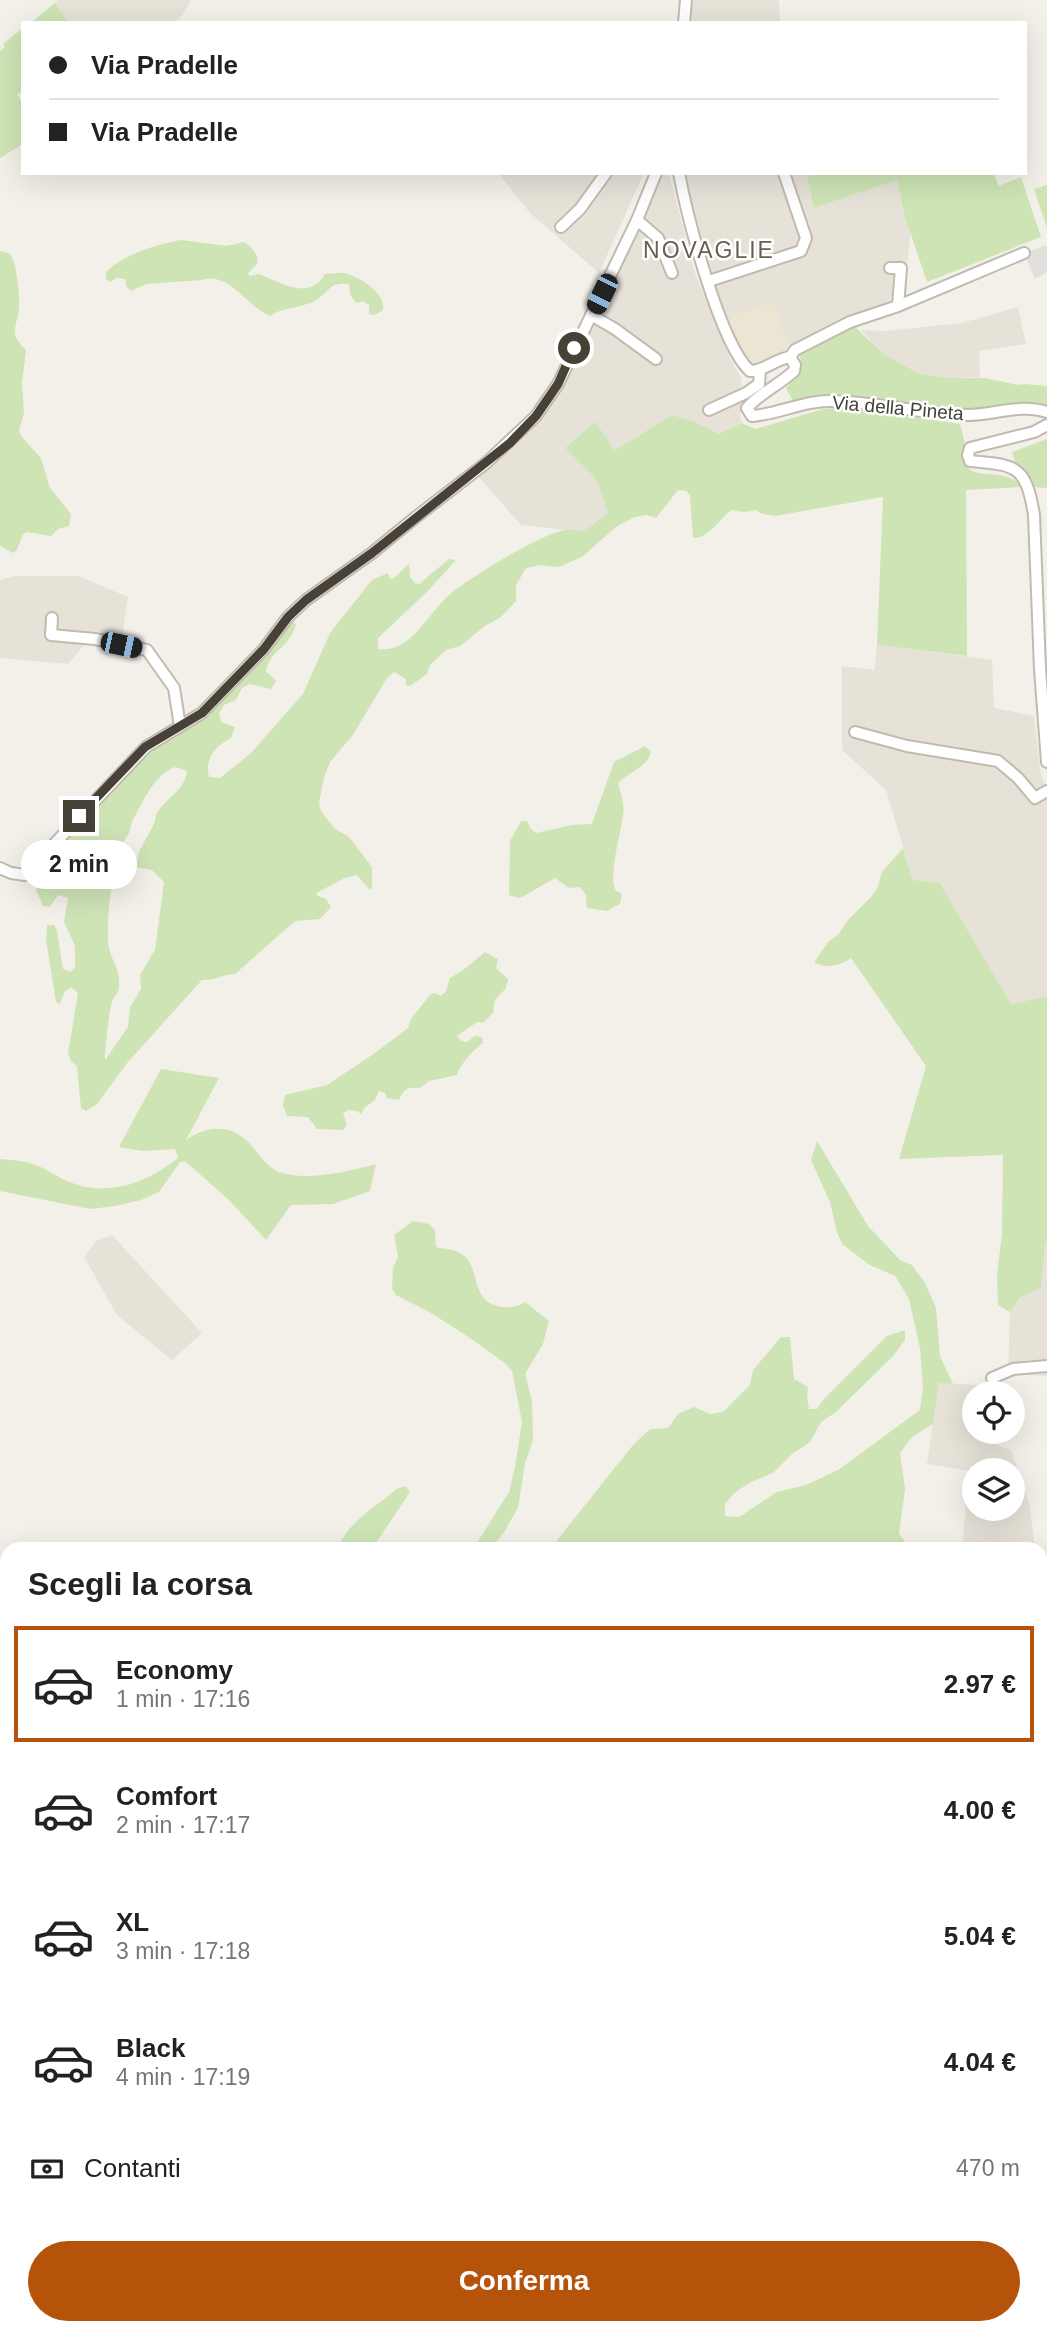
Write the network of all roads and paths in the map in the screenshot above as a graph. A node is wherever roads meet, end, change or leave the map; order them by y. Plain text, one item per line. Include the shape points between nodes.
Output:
1 (686, 0) edge
2 (684, 21) edge
3 (605, 175) edge
4 (655, 175) edge
5 (679, 175) edge
6 (785, 175) edge
7 (637, 220) junction
8 (561, 227) dead end
9 (1024, 253) dead end
10 (890, 268) dead end
11 (672, 273) dead end
12 (709, 281) junction
13 (898, 306) junction
14 (592, 315) junction
15 (790, 357) junction
16 (656, 359) dead end
17 (760, 371) junction
18 (709, 410) dead end
19 (1047, 412) edge
20 (1047, 425) edge
21 (1043, 611) edge
22 (52, 618) dead end
23 (180, 726) junction
24 (855, 732) dead end
25 (1047, 761) edge
26 (1047, 792) edge
27 (0, 868) edge
28 (1047, 1366) edge
29 (992, 1378) dead end

1 - 2 street
3 - 8 street
4 - 7 street
5 - 12 street
6 - 12 street via 806,238 801,251
7 - 11 street via 658,238
7 - 14 street
9 - 13 street
10 - 13 street via 901,268
12 - 17 street via 738,358 750,371
13 - 15 street via 850,322 795,350
14 - 16 street
14 - 23 street via 558,384 510,443 306,600 202,713
15 - 17 street
15 - 19 street, Via della Pineta via 794,371 756,398 747,408 752,416 828,401 969,415 1018,408
17 - 18 street via 759,384
20 - 21 street, Via della Pineta via 970,449 968,455 971,461 1004,464 1021,472 1030,490
21 - 25 street, Via della Pineta
22 - 23 street via 51,635 147,650 174,688
23 - 27 street via 145,747 25,875
24 - 26 street via 998,761 1035,798
28 - 29 street via 1013,1368

